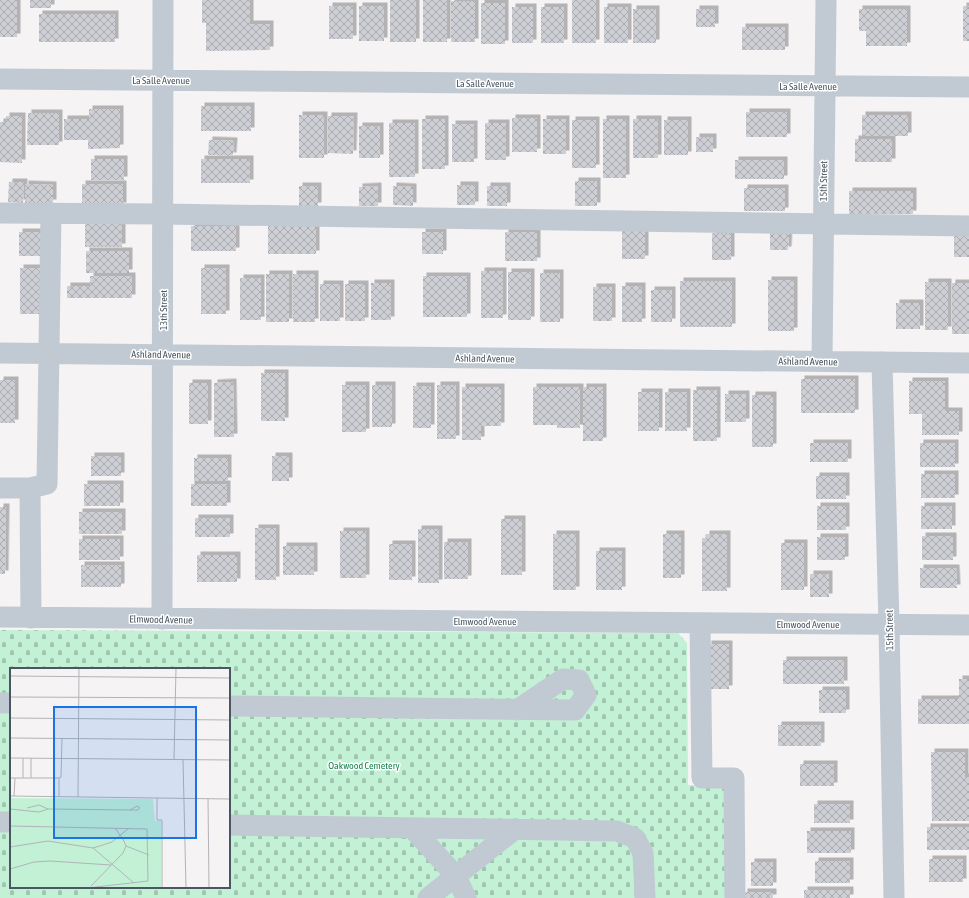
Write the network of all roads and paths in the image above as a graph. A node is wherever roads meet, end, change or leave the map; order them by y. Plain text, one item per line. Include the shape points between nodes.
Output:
1 (164, 0) edge
2 (826, 0) edge
3 (0, 79) edge
4 (162, 80) junction
5 (824, 86) junction
6 (969, 87) edge
7 (0, 213) edge
8 (51, 213) junction
9 (162, 214) junction
10 (823, 224) junction
11 (969, 226) edge
12 (0, 353) edge
13 (49, 353) junction
14 (163, 354) junction
15 (822, 361) junction
16 (882, 362) junction
17 (969, 363) edge
18 (0, 488) edge
19 (30, 488) junction
20 (0, 617) edge
21 (31, 618) junction
22 (162, 619) junction
23 (700, 623) junction
24 (890, 624) junction
25 (969, 625) edge
26 (230, 706) edge
27 (517, 710) dead end
28 (230, 825) edge
29 (412, 828) junction
30 (515, 830) junction
31 (456, 876) junction
32 (428, 898) edge
33 (466, 898) edge
34 (645, 898) edge
35 (735, 898) edge
36 (894, 898) edge

1 - 4 street, 13th Street
2 - 5 street, 15th Street
3 - 4 street, La Salle Avenue
4 - 5 street, La Salle Avenue
4 - 9 street, 13th Street
5 - 6 street, La Salle Avenue
5 - 10 street, 15th Street
7 - 8 street
8 - 9 street
8 - 13 street
9 - 10 street
9 - 14 street, 13th Street
10 - 11 street
10 - 15 street, 15th Street
12 - 13 street, Ashland Avenue
13 - 14 street, Ashland Avenue
13 - 19 street via 47,484
14 - 15 street, Ashland Avenue
14 - 22 street, 13th Street
15 - 16 street, Ashland Avenue
16 - 17 street, Ashland Avenue
16 - 24 street, 15th Street
18 - 19 street
19 - 21 street
20 - 21 street, Elmwood Avenue
21 - 22 street, Elmwood Avenue
22 - 23 street, Elmwood Avenue
23 - 24 street, Elmwood Avenue
23 - 35 street via 702,778 734,778
24 - 25 street, Elmwood Avenue
24 - 36 street, 15th Street
26 - 27 street
28 - 29 street
29 - 30 street
29 - 31 street
30 - 31 street
30 - 34 street via 617,831 635,838 644,858
31 - 32 street
31 - 33 street

